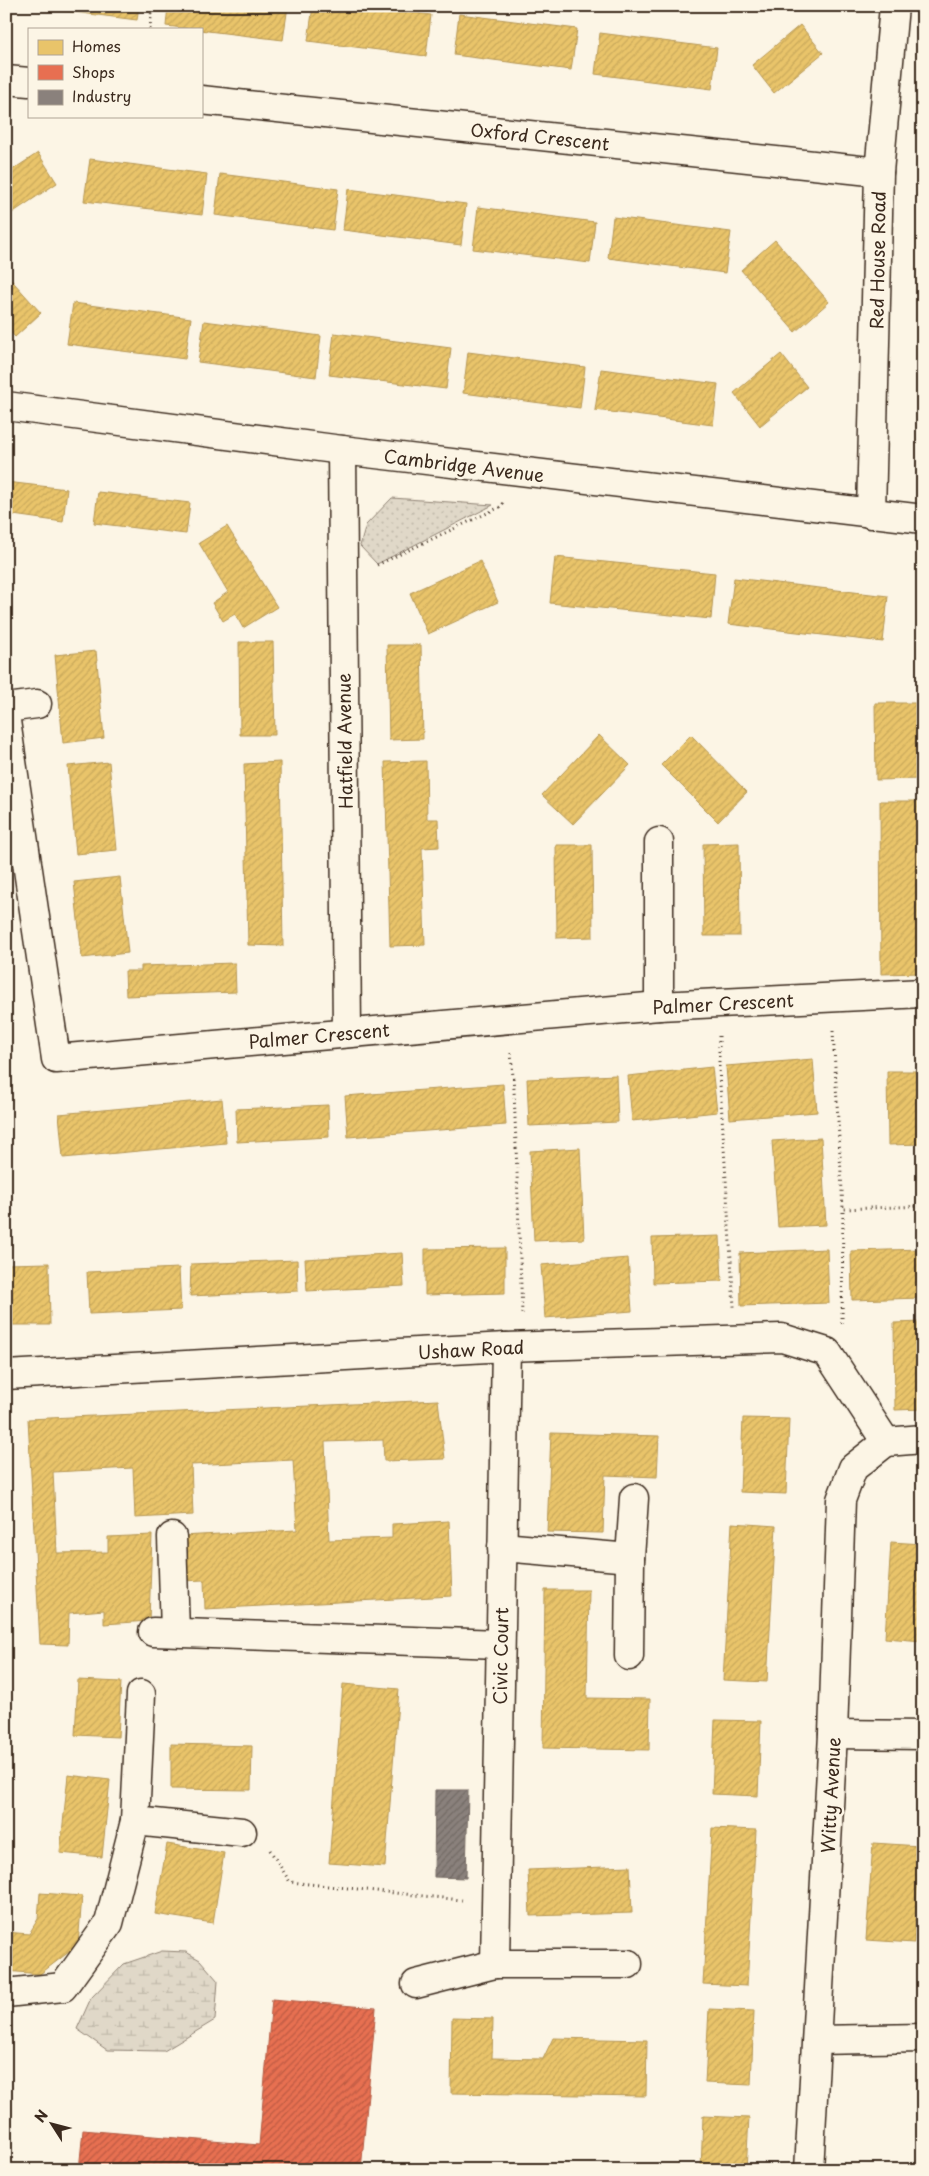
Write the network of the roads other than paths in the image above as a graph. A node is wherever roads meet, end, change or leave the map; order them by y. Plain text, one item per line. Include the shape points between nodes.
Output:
1 (894, 6) edge
2 (6, 80) edge
3 (28, 82) edge
4 (202, 100) edge
5 (879, 172) junction
6 (6, 406) edge
7 (342, 450) junction
8 (871, 514) junction
9 (923, 519) edge
10 (37, 704) dead end
11 (6, 708) edge
12 (6, 721) edge
13 (659, 842) dead end
14 (923, 993) edge
15 (659, 1006) junction
16 (347, 1032) junction
17 (514, 1347) junction
18 (6, 1374) edge
19 (923, 1439) edge
20 (886, 1442) junction
21 (634, 1498) dead end
22 (172, 1537) dead end
23 (502, 1547) junction
24 (630, 1558) junction
25 (500, 1644) junction
26 (629, 1656) dead end
27 (141, 1694) dead end
28 (833, 1734) junction
29 (923, 1735) edge
30 (135, 1821) junction
31 (242, 1832) road end
32 (495, 1964) junction
33 (628, 1964) dead end
34 (416, 1984) dead end
35 (6, 1993) edge
36 (923, 2038) edge
37 (818, 2040) junction
38 (813, 2168) edge

1 - 5 street, Red House Road
2 - 3 street
4 - 5 street, Oxford Crescent
5 - 8 street, Red House Road
6 - 7 street, Cambridge Avenue
7 - 8 street, Cambridge Avenue
7 - 16 street, Hatfield Avenue
8 - 9 street, Cambridge Avenue
10 - 11 street
12 - 16 street, Palmer Crescent via 56,1059
13 - 15 street
14 - 15 street, Palmer Crescent
15 - 16 street, Palmer Crescent
17 - 18 street, Ushaw Road
17 - 20 street, Ushaw Road via 782,1338 827,1352
17 - 23 street, Civic Court
19 - 20 street
20 - 28 street, Witty Avenue via 853,1468 840,1500
21 - 24 street
22 - 25 street via 164,1632
23 - 24 street
23 - 25 street, Civic Court
24 - 26 street
25 - 32 street, Civic Court
27 - 30 street
28 - 29 street
28 - 37 street, Witty Avenue
30 - 31 street
30 - 35 street via 109,1923 63,1987
32 - 33 street
32 - 34 street
36 - 37 street
37 - 38 street, Witty Avenue

